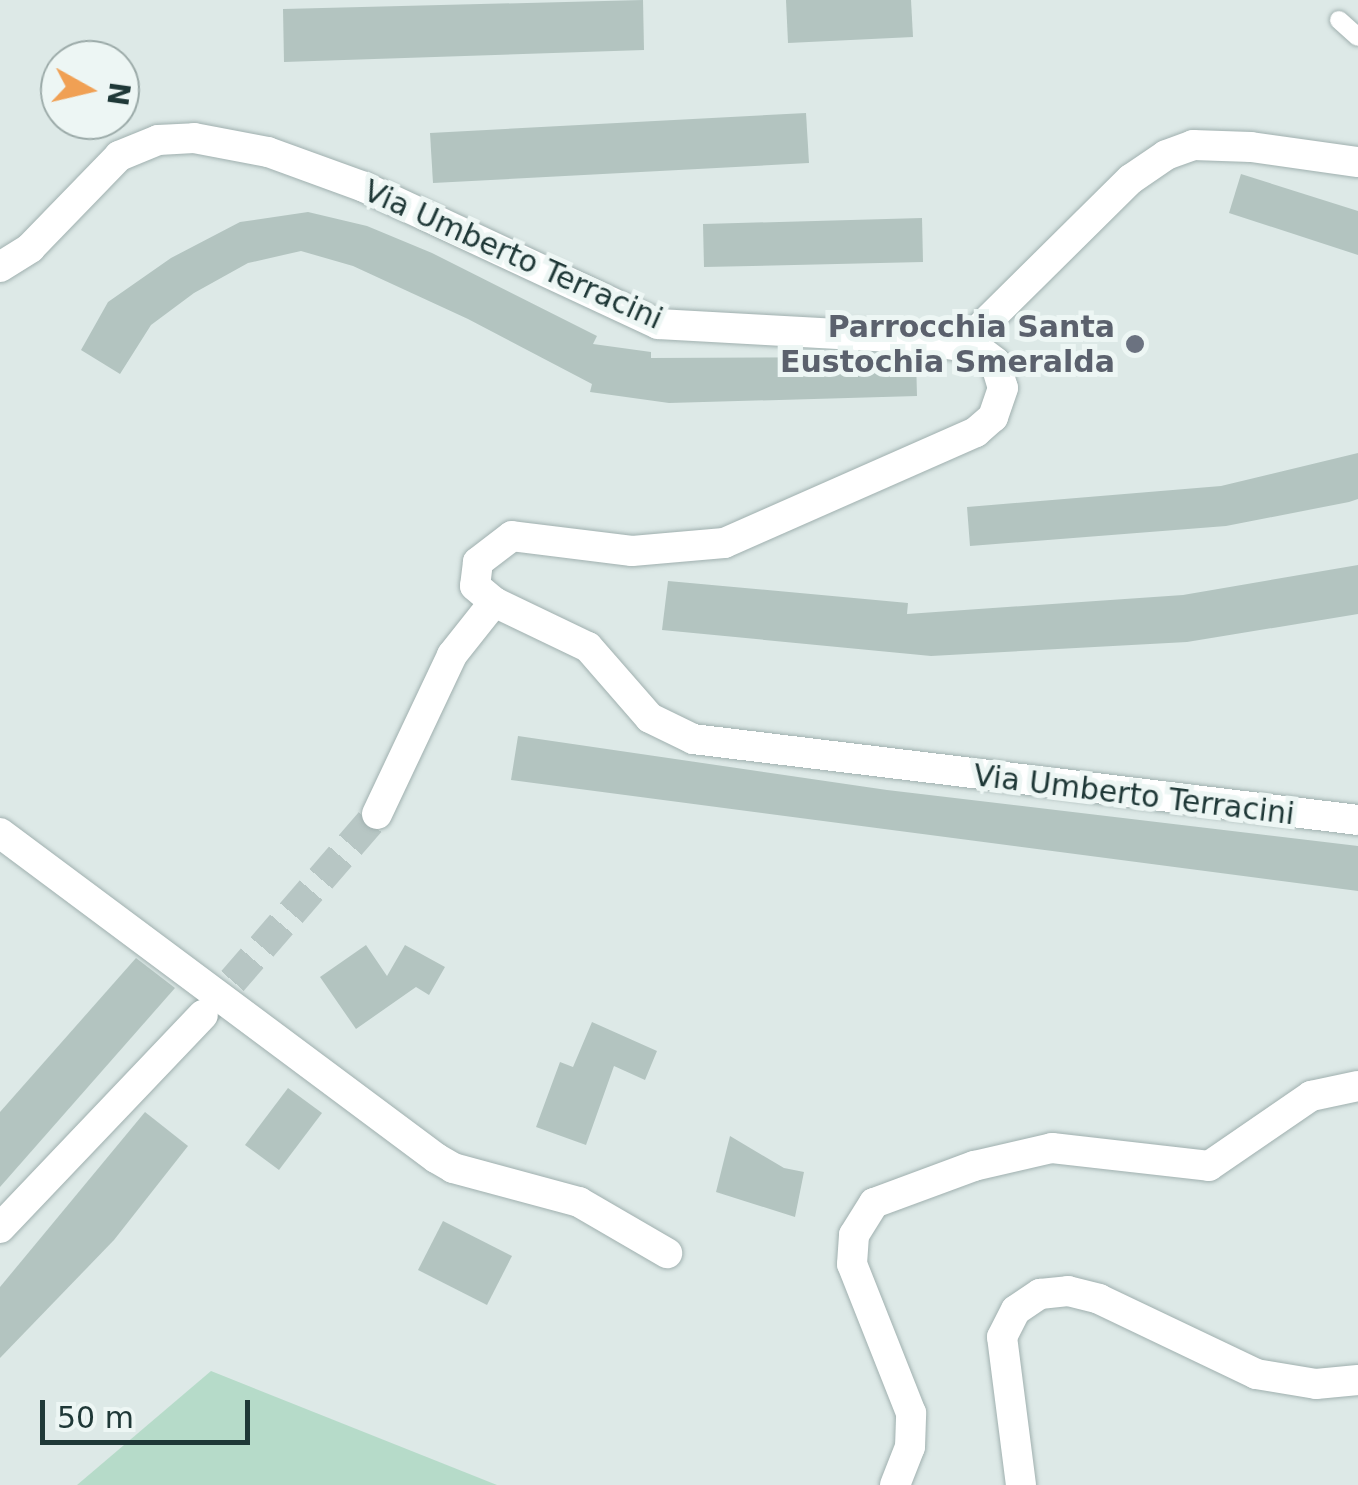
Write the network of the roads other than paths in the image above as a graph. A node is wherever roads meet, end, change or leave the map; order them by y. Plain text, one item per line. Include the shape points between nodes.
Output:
1 (1340, 20) dead end
2 (1358, 37) edge
3 (1358, 162) edge
4 (0, 267) edge
5 (964, 345) junction
6 (494, 602) junction
7 (378, 814) tunnel mouth
8 (1358, 820) edge
9 (0, 833) edge
10 (203, 1015) tunnel mouth
11 (1358, 1086) edge
12 (0, 1228) edge
13 (667, 1254) dead end
14 (1358, 1380) edge
15 (895, 1485) edge
16 (1021, 1485) edge

1 - 2 lane
3 - 5 street via 1250,147 1192,145 1166,155 1131,179
4 - 5 street, Via Umberto Terracini via 30,248 119,156 158,140 194,138 268,152 364,187 658,324
5 - 6 street via 988,355 1002,378 999,407 976,432 724,543 655,552 505,538 474,569 475,586
6 - 7 street via 452,655
6 - 8 street, Via Umberto Terracini via 588,646 650,718 694,739
9 - 13 street via 436,1158 580,1202
10 - 12 street
11 - 15 street via 1311,1096 1209,1166 1052,1148 974,1166 874,1203 854,1235 852,1264 911,1413 910,1447
14 - 16 street via 1298,1383 1256,1374 1100,1299 1068,1290 1040,1294 1016,1310 1002,1337

